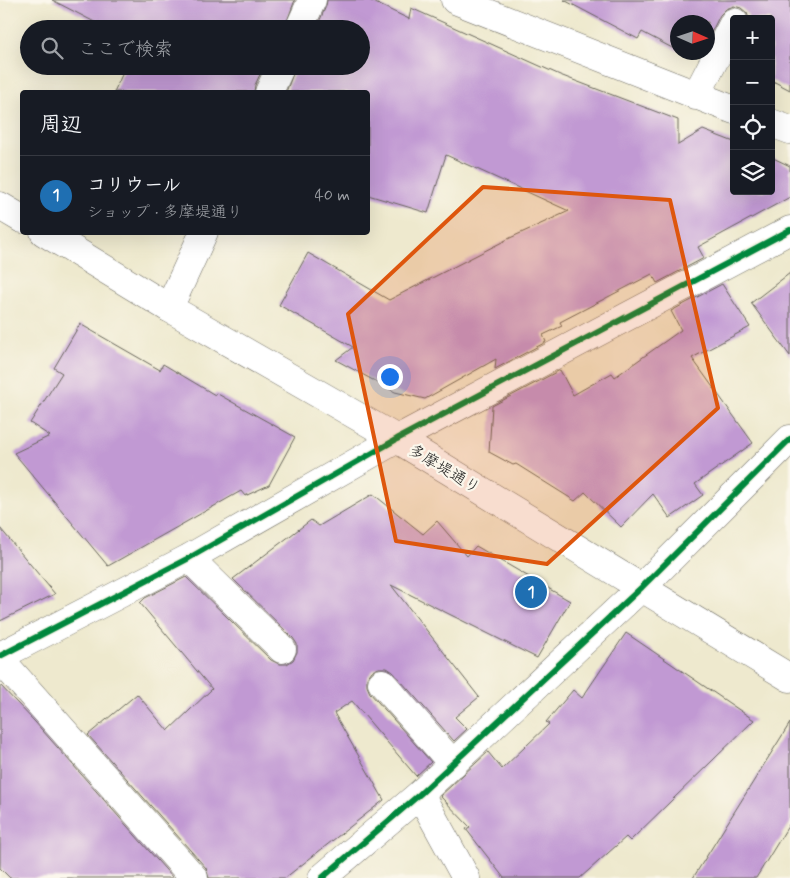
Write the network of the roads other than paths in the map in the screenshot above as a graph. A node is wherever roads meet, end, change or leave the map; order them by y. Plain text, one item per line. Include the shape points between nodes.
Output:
1 (312, 0) edge
2 (455, 0) edge
3 (744, 0) edge
4 (501, 10) edge
5 (736, 15) edge
6 (303, 20) edge
7 (730, 28) edge
8 (278, 75) edge
9 (270, 90) edge
10 (696, 96) junction
11 (730, 109) edge
12 (775, 125) edge
13 (790, 130) edge
14 (0, 206) edge
15 (20, 218) edge
16 (790, 230) edge
17 (49, 235) edge
18 (203, 235) edge
19 (169, 308) junction
20 (397, 439) junction
21 (790, 439) edge
22 (190, 558) junction
23 (642, 587) junction
24 (282, 649) dead end
25 (0, 657) edge
26 (790, 678) edge
27 (382, 683) dead end
28 (453, 764) junction
29 (420, 794) junction
30 (194, 878) edge
31 (322, 878) edge
32 (466, 878) edge

1 - 6 street
2 - 4 street
3 - 5 street
4 - 10 street
7 - 10 street
8 - 9 street
10 - 11 street
12 - 13 street
14 - 15 street
16 - 20 street
17 - 19 street, 多摩堤通り
18 - 19 street
19 - 20 street, 多摩堤通り
20 - 22 street
20 - 23 street, 多摩堤通り
21 - 23 street
22 - 24 street
22 - 25 street
23 - 26 street, 多摩堤通り
23 - 28 street
25 - 30 street
27 - 28 street
28 - 29 street
29 - 31 street
29 - 32 street

